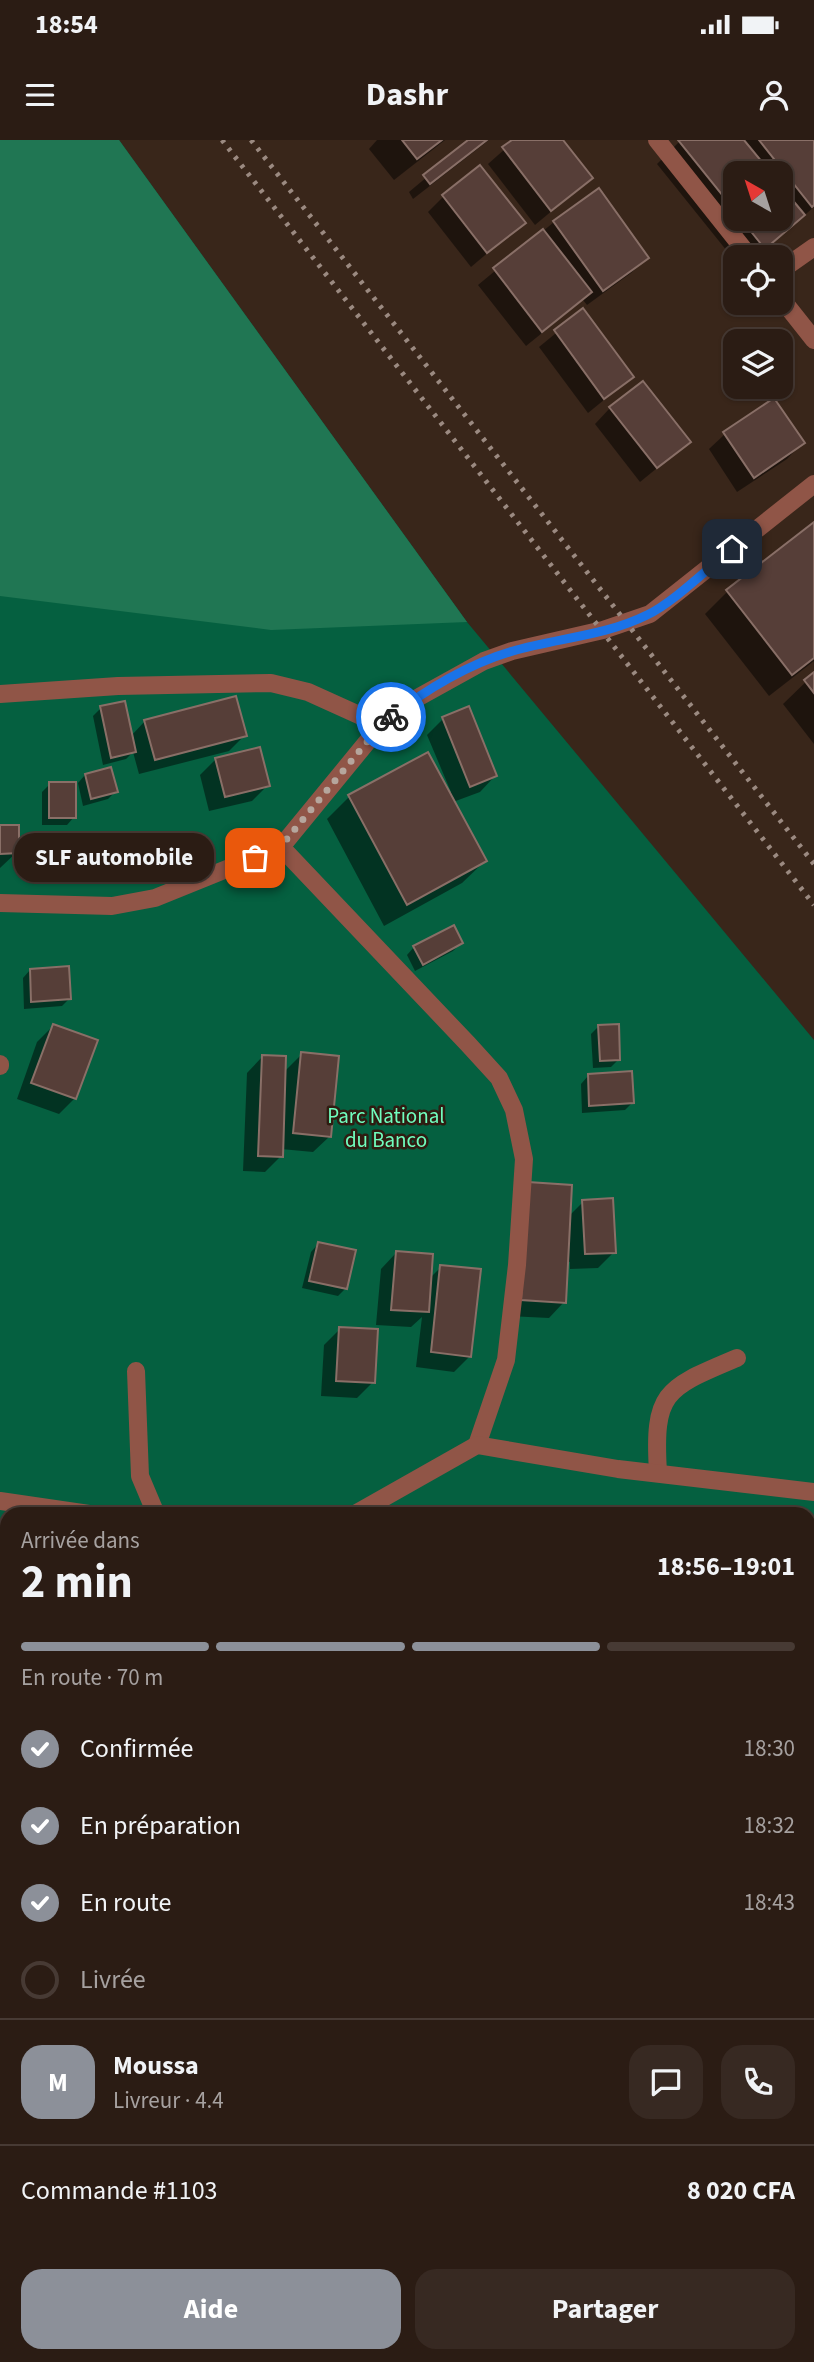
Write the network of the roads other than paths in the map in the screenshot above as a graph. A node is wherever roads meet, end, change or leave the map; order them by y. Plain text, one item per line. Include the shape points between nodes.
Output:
1 (657, 140) edge
2 (740, 245) edge
3 (814, 247) edge
4 (793, 262) edge
5 (793, 313) edge
6 (814, 340) edge
7 (814, 484) edge
8 (0, 694) edge
9 (381, 725) junction
10 (281, 846) junction
11 (0, 903) edge
12 (737, 1358) dead end
13 (136, 1371) dead end
14 (477, 1446) junction
15 (658, 1472) junction
16 (814, 1492) edge
17 (0, 1501) edge
18 (40, 1507) edge
19 (153, 1507) edge
20 (368, 1507) edge

1 - 2 street
3 - 4 street
5 - 6 street
7 - 9 street via 650,614 484,661 410,702
8 - 9 street via 271,683 308,692
9 - 10 street
10 - 11 street via 155,898 112,906
10 - 14 street via 499,1078 514,1110 524,1159 517,1265 506,1360
12 - 15 street via 688,1378 671,1391 659,1410
13 - 19 street via 140,1476
14 - 15 street
14 - 20 street
15 - 16 street
17 - 18 street

